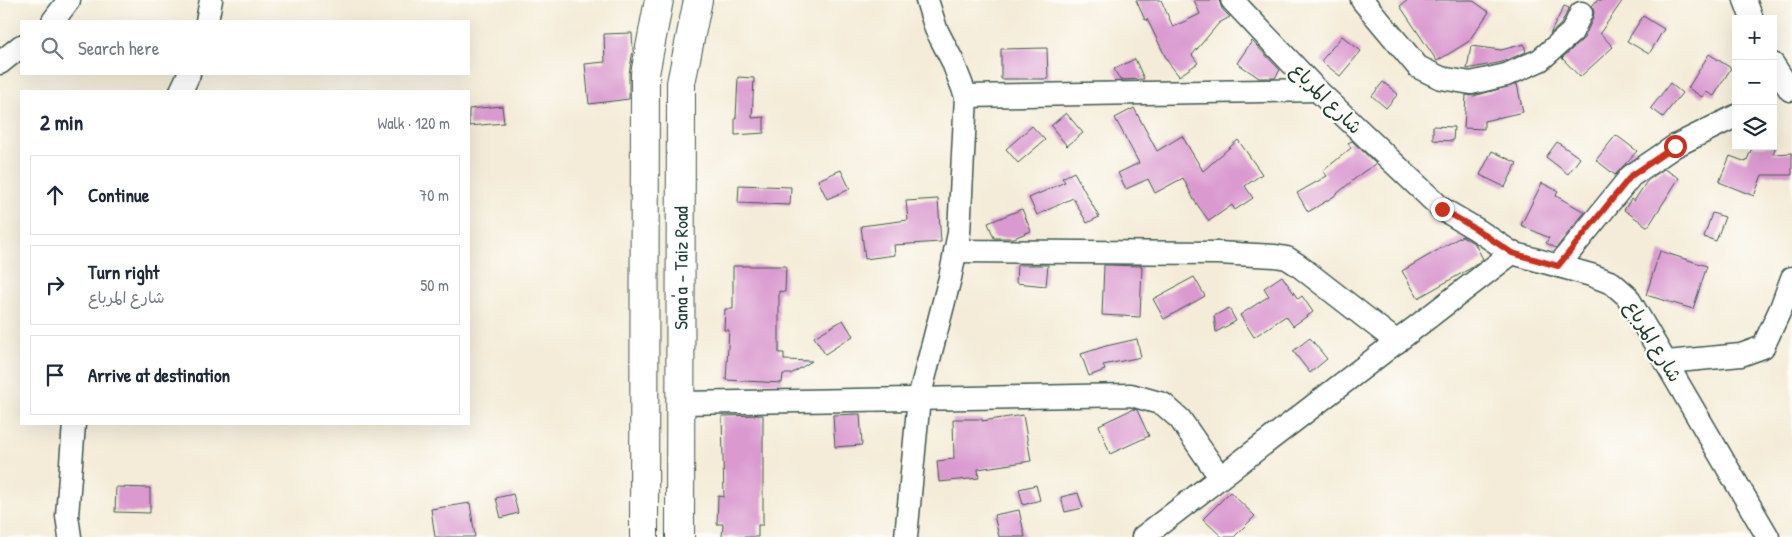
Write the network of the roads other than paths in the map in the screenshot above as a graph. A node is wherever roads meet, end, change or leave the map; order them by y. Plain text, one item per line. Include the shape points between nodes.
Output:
1 (69, 0) edge
2 (211, 0) edge
3 (659, 0) edge
4 (698, 0) edge
5 (926, 0) edge
6 (1232, 0) edge
7 (1362, 0) edge
8 (1745, 0) edge
9 (1581, 13) dead end
10 (1751, 15) edge
11 (54, 20) edge
12 (207, 20) edge
13 (20, 47) edge
14 (0, 63) edge
15 (1777, 73) edge
16 (188, 75) edge
17 (181, 90) edge
18 (1317, 90) junction
19 (1785, 92) edge
20 (966, 96) junction
21 (1732, 118) edge
22 (955, 251) junction
23 (1512, 253) junction
24 (1558, 266) junction
25 (1792, 278) edge
26 (1397, 342) junction
27 (1667, 362) junction
28 (919, 398) junction
29 (680, 403) junction
30 (74, 425) edge
31 (1220, 477) junction
32 (70, 537) edge
33 (644, 537) edge
34 (680, 537) edge
35 (906, 537) edge
36 (1143, 537) edge
37 (1768, 537) edge

1 - 11 street
2 - 12 street
3 - 33 highway, Sana'a - Taiz Road via 645,74
4 - 29 highway, Sana'a - Taiz Road via 681,84
5 - 20 street
6 - 18 street, شارع المرباع
7 - 9 street via 1418,67 1441,78 1471,83 1506,75 1540,60 1572,32
8 - 10 street
13 - 14 street
15 - 19 street
16 - 17 street
18 - 20 street
18 - 23 street, شارع المرباع via 1442,209
20 - 22 street via 959,233
21 - 24 street via 1675,146 1631,176
22 - 26 street via 1217,252 1287,258
22 - 28 street
23 - 24 street, شارع المرباع
23 - 26 street
24 - 27 street, شارع المرباع via 1612,283 1627,296
25 - 27 street via 1763,347 1741,355
26 - 31 street
27 - 37 street, شارع المرباع
28 - 29 street
28 - 31 street via 1131,395 1163,404 1180,419
28 - 35 street
29 - 34 highway, Sana'a - Taiz Road
30 - 32 street via 67,516
31 - 36 street

